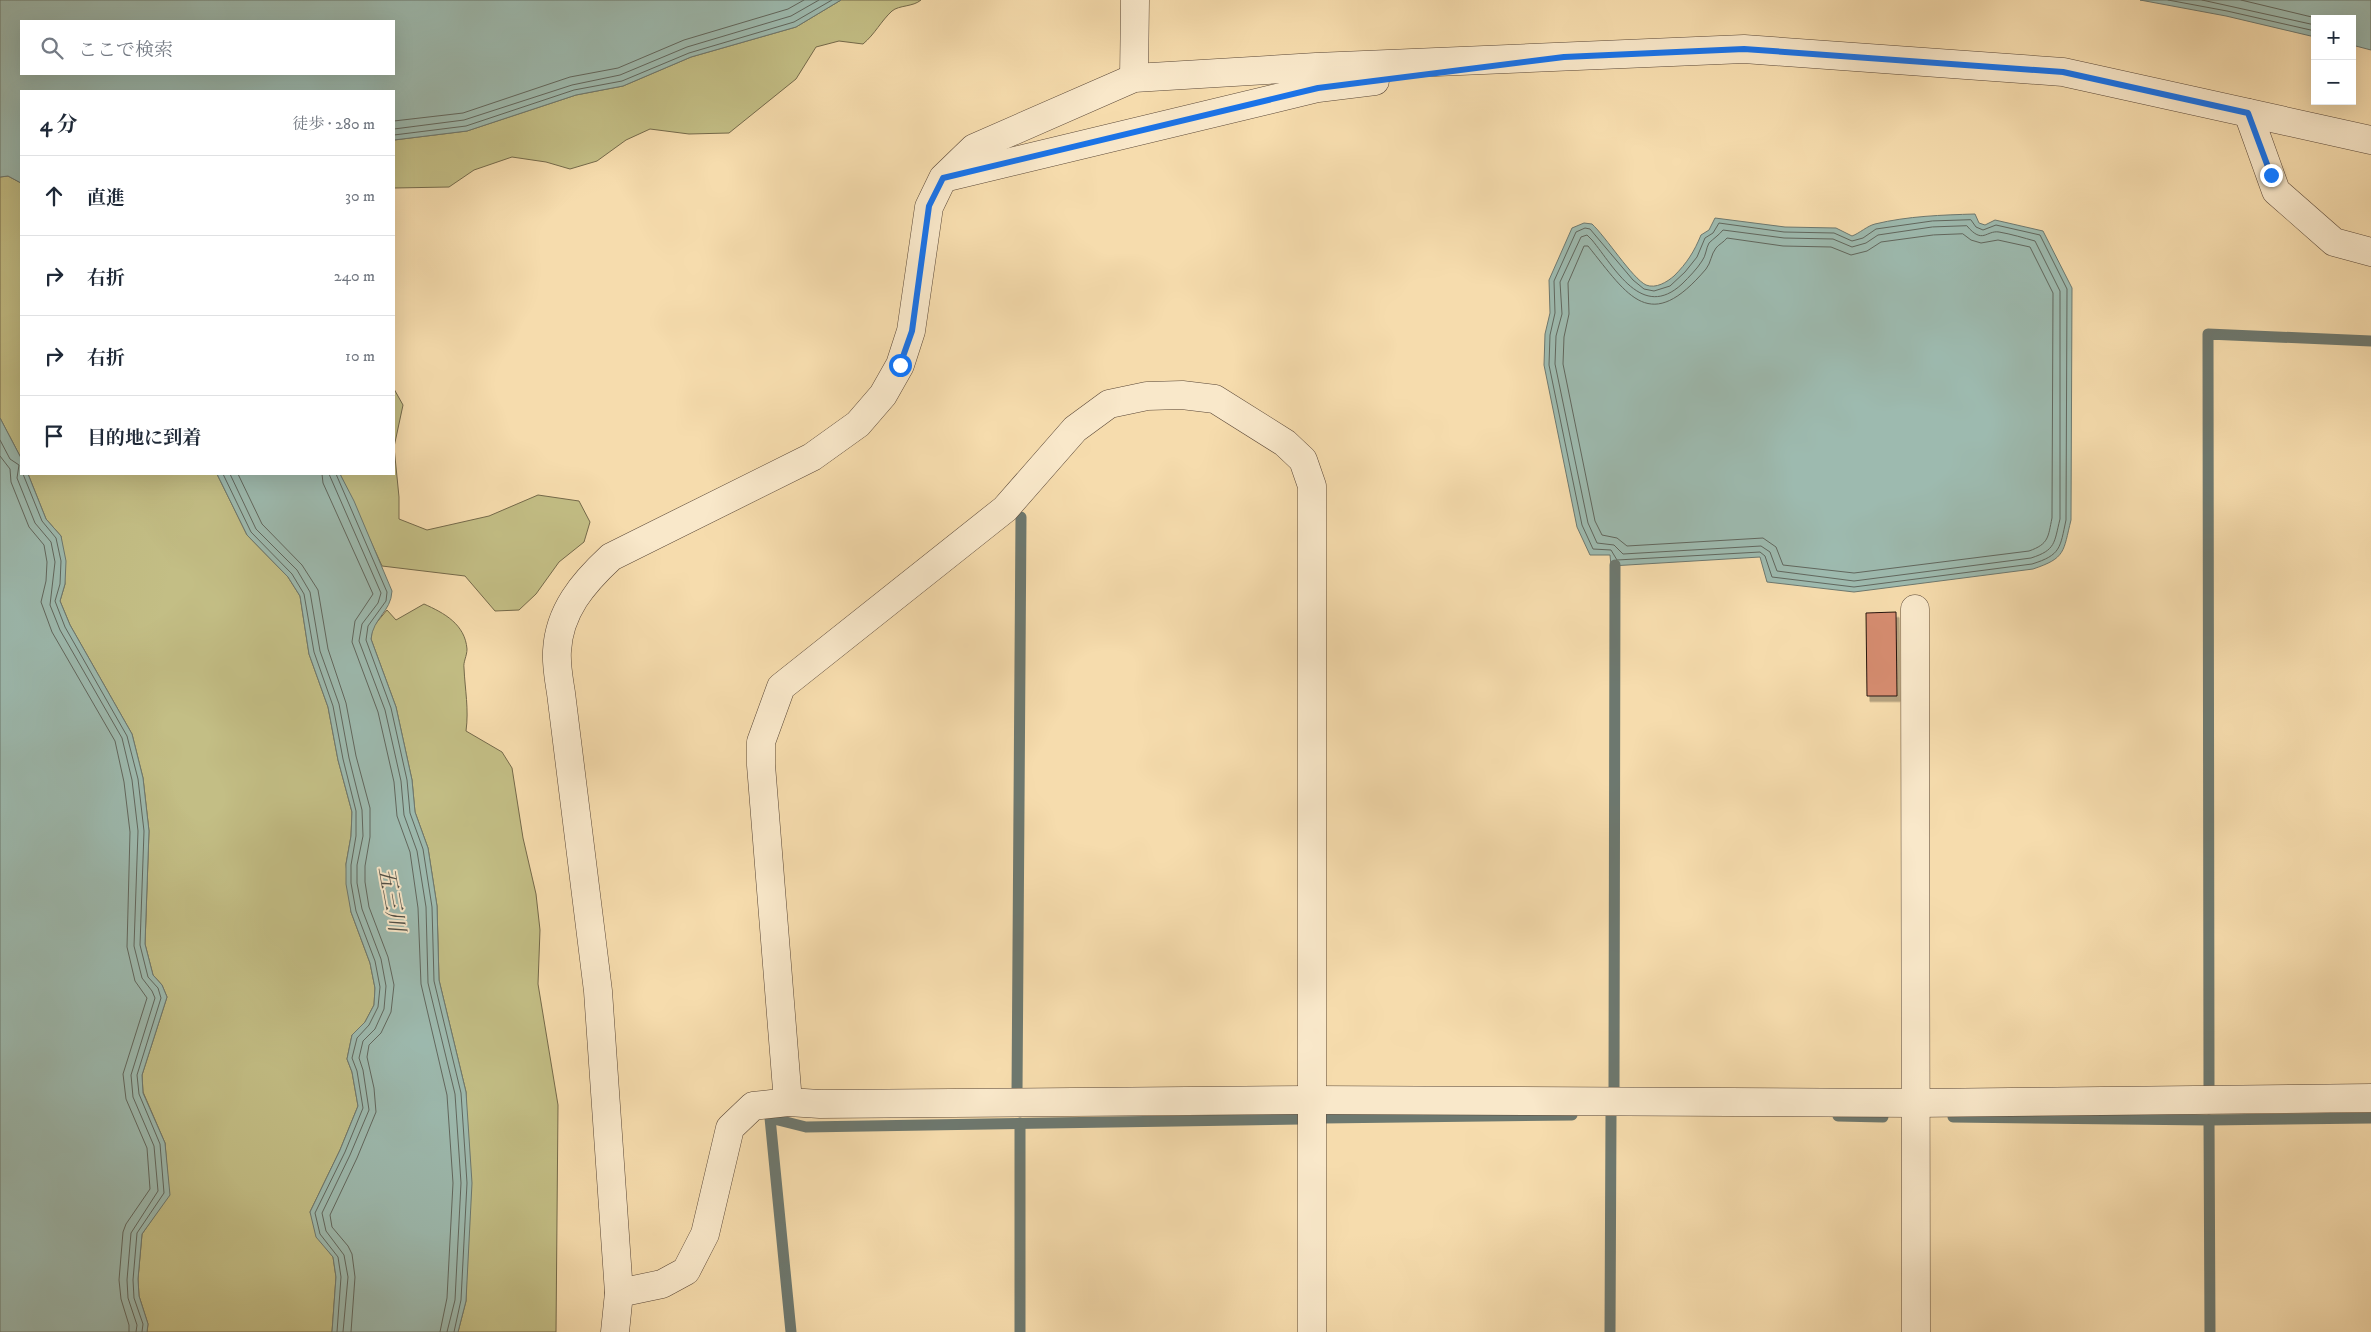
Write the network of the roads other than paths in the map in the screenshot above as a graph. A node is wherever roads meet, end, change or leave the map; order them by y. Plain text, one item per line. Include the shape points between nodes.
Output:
1 (1135, 0) edge
2 (1564, 57) junction
3 (1134, 78) junction
4 (2248, 113) junction
5 (2371, 140) edge
6 (943, 178) junction
7 (2371, 252) edge
8 (1915, 609) dead end
9 (2371, 1098) edge
10 (1311, 1100) junction
11 (788, 1102) junction
12 (1916, 1103) junction
13 (619, 1293) junction
14 (615, 1332) edge
15 (1312, 1332) edge
16 (1916, 1332) edge

1 - 3 street
2 - 3 street
2 - 4 street via 1744,49 2063,72
2 - 6 street via 1318,88
3 - 6 street via 974,148
4 - 5 street
4 - 7 street via 2276,191 2334,242
6 - 13 street via 929,206 912,331 900,365 883,395 858,424 812,458 611,557 588,578 572,600 561,627 557,652 560,694 598,990
8 - 12 street
9 - 12 street
10 - 11 street
10 - 11 street via 1312,486 1303,460 1285,443 1215,399 1182,395 1147,396 1109,404 1075,429 1004,509 781,686 761,742 761,765
10 - 12 street
10 - 15 street
11 - 13 street via 753,1106 730,1128 705,1234 686,1271 662,1284
12 - 16 street
13 - 14 street

